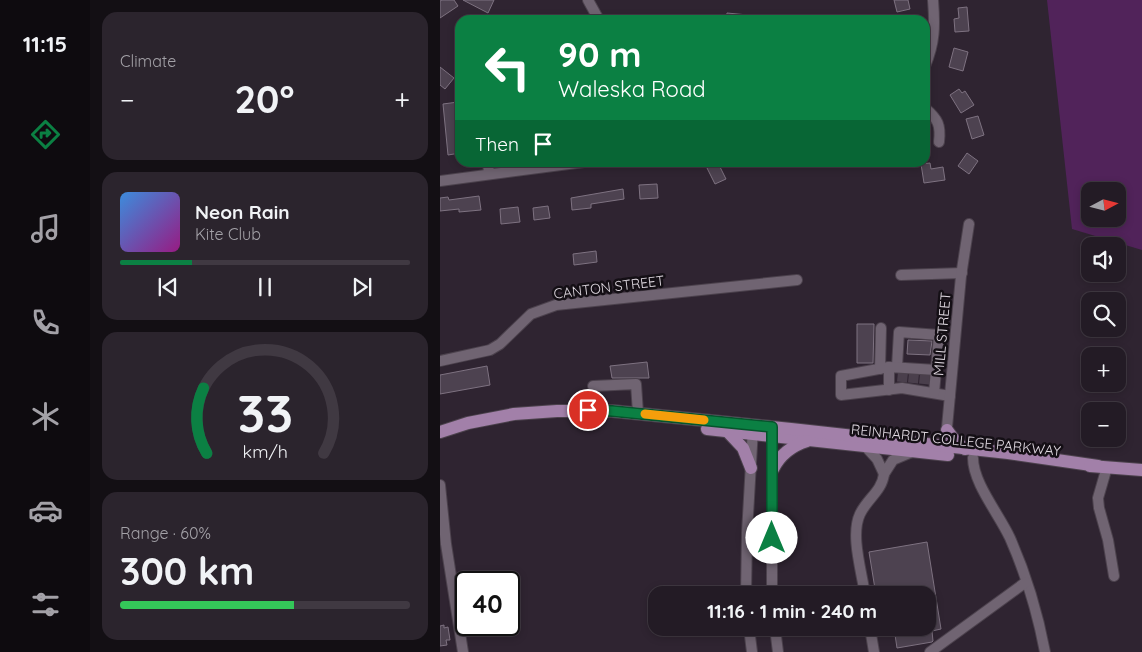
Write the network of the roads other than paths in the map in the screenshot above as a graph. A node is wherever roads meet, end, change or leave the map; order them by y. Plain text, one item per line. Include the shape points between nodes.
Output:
1 (588, 0) edge
2 (933, 0) edge
3 (597, 15) edge
4 (930, 54) edge
5 (930, 112) edge
6 (939, 142) dead end
7 (488, 167) edge
8 (544, 167) edge
9 (489, 174) junction
10 (440, 181) edge
11 (969, 224) dead end
12 (962, 273) junction
13 (901, 275) dead end
14 (797, 280) dead end
15 (881, 328) dead end
16 (440, 361) edge
17 (902, 375) junction
18 (928, 381) junction
19 (593, 386) dead end
20 (889, 390) junction
21 (950, 396) junction
22 (571, 411) junction
23 (638, 413) junction
24 (753, 429) junction
25 (947, 430) junction
26 (727, 431) junction
27 (772, 431) junction
28 (440, 432) edge
29 (810, 440) junction
30 (865, 446) junction
31 (946, 446) junction
32 (913, 447) junction
33 (969, 453) junction
34 (1103, 467) junction
35 (751, 468) junction
36 (773, 469) junction
37 (1142, 470) edge
38 (884, 474) junction
39 (440, 485) edge
40 (1114, 576) dead end
41 (1026, 582) junction
42 (746, 586) edge
43 (772, 586) edge
44 (864, 586) edge
45 (750, 636) edge
46 (776, 636) edge
47 (871, 636) edge
48 (463, 652) edge
49 (752, 652) edge
50 (778, 652) edge
51 (874, 652) edge
52 (930, 652) edge
53 (1044, 652) edge

1 - 3 street
2 - 4 street via 935,23
5 - 6 street via 940,130
7 - 9 street
8 - 9 street
9 - 10 street
11 - 12 street, MILL STREET
12 - 13 street
12 - 21 street, MILL STREET
14 - 16 street, CANTON STREET via 556,305 531,314 490,350
15 - 17 street
17 - 18 street
17 - 18 street
17 - 18 street via 899,332 939,335
17 - 20 street
17 - 20 street
17 - 20 street via 841,376 841,395
18 - 21 street
19 - 23 street via 636,384
21 - 25 street, MILL STREET
22 - 23 main road
22 - 26 main road
22 - 28 main road via 514,414
23 - 24 main road
24 - 26 main road
24 - 27 main road
24 - 35 street
25 - 31 street, MILL STREET
25 - 33 main road
26 - 35 main road via 743,448
27 - 29 main road, REINHARDT COLLEGE PARKWAY
27 - 32 main road
27 - 36 street
29 - 30 main road, REINHARDT COLLEGE PARKWAY
29 - 36 main road via 787,451
30 - 32 main road, REINHARDT COLLEGE PARKWAY
30 - 38 street via 877,459
31 - 32 main road, REINHARDT COLLEGE PARKWAY
31 - 33 main road, REINHARDT COLLEGE PARKWAY
32 - 33 main road, REINHARDT COLLEGE PARKWAY
32 - 38 street via 889,464
33 - 34 main road, REINHARDT COLLEGE PARKWAY via 1055,459
33 - 41 street via 978,481 1010,538
34 - 37 main road, REINHARDT COLLEGE PARKWAY
34 - 40 street via 1099,508
35 - 42 street
36 - 43 street
38 - 44 street via 880,486 863,508 856,527
39 - 48 street
41 - 52 street
41 - 53 street
45 - 49 street
46 - 50 street
47 - 51 street

